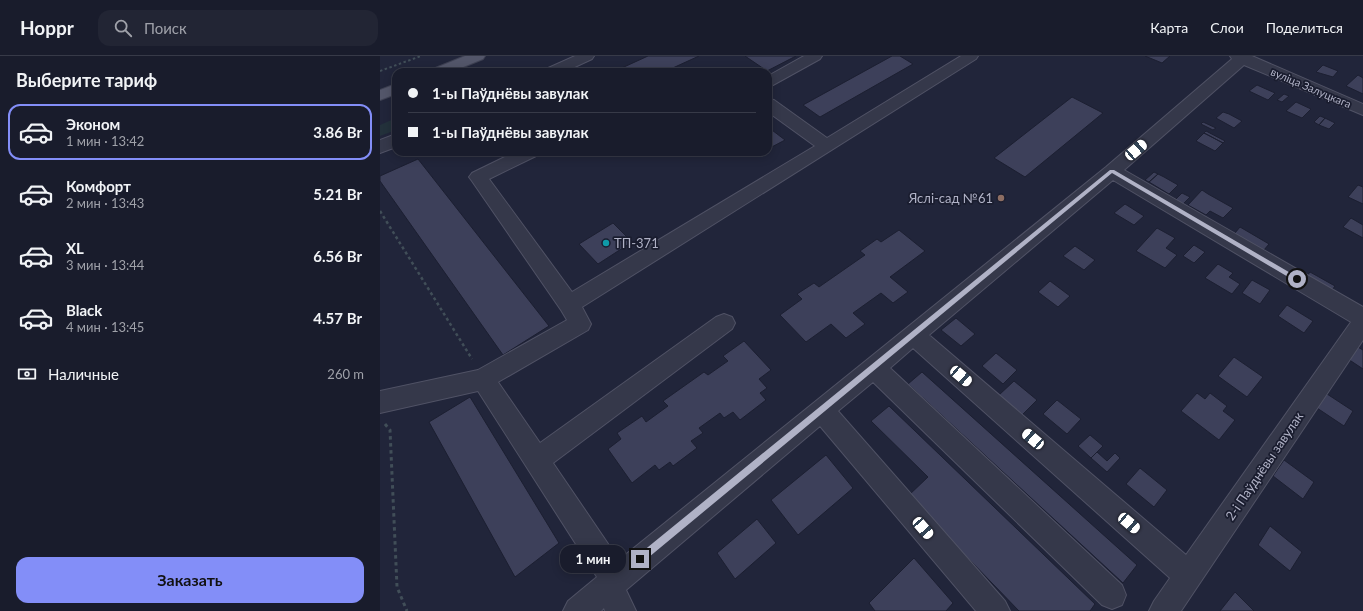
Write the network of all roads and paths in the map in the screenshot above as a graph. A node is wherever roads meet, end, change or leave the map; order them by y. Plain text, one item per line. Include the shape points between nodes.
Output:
1 (421, 56) edge
2 (478, 56) edge
3 (587, 56) edge
4 (815, 56) edge
5 (971, 56) edge
6 (1242, 57) edge
7 (448, 68) edge
8 (560, 68) edge
9 (380, 71) edge
10 (772, 80) edge
11 (392, 90) edge
12 (380, 95) edge
13 (772, 107) edge
14 (1363, 110) edge
15 (392, 142) edge
16 (827, 146) junction
17 (380, 147) edge
18 (522, 156) edge
19 (1112, 171) junction
20 (380, 211) edge
21 (569, 304) junction
22 (1363, 318) edge
23 (1363, 322) edge
24 (724, 323) dead end
25 (913, 334) junction
26 (874, 367) junction
27 (483, 379) junction
28 (821, 410) junction
29 (382, 412) edge
30 (537, 460) junction
31 (1189, 576) junction
32 (612, 582) junction
33 (1112, 595) dead end
34 (407, 611) edge
35 (578, 611) edge
36 (621, 611) edge
37 (995, 611) edge
38 (1164, 611) edge

1 - 9 path
2 - 7 main road
3 - 8 street
4 - 10 street
5 - 16 street
6 - 14 street, вуліца Залуцкага
6 - 19 street
11 - 12 main road
13 - 16 street
15 - 17 street
16 - 21 street
18 - 21 street via 478,177
19 - 22 street
19 - 25 street
20 - 27 path
21 - 27 street via 580,324
23 - 31 street, 2-і Паўднёвы завулак
24 - 30 street
25 - 26 street
25 - 31 street
26 - 28 street
26 - 33 street
27 - 29 street
27 - 30 street
28 - 32 street
28 - 37 street
29 - 34 path via 390,430 397,587
30 - 32 street
31 - 38 street, 2-і Паўднёвы завулак
32 - 35 street
32 - 36 street

